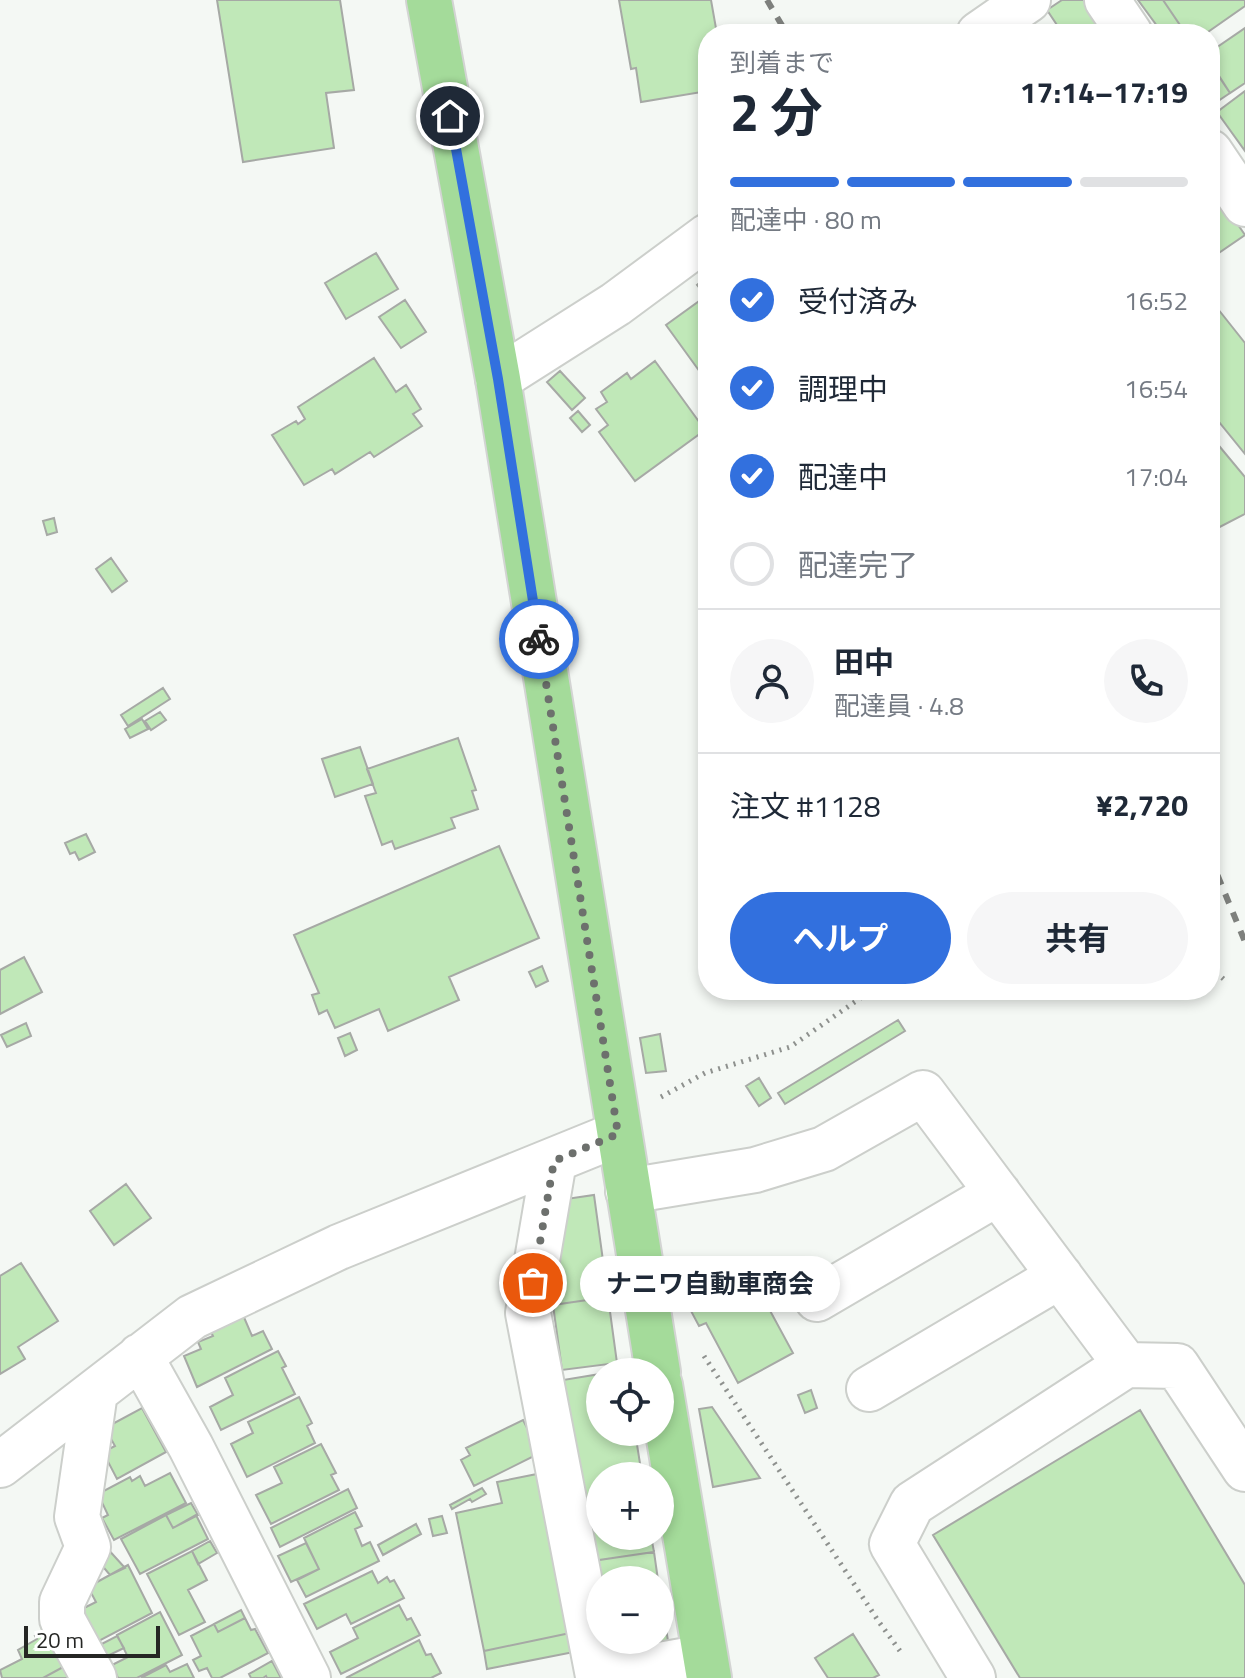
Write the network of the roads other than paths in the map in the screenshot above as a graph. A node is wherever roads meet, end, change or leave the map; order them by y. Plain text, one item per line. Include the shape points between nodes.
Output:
1 (429, 0) edge
2 (1028, 0) edge
3 (1107, 0) edge
4 (993, 24) edge
5 (1123, 24) edge
6 (1220, 167) edge
7 (1245, 204) edge
8 (698, 243) edge
9 (498, 379) junction
10 (618, 1134) junction
11 (554, 1161) junction
12 (628, 1191) junction
13 (998, 1193) junction
14 (1060, 1276) junction
15 (817, 1299) dead end
16 (140, 1356) junction
17 (655, 1357) edge
18 (1126, 1365) junction
19 (869, 1389) dead end
20 (95, 1392) junction
21 (670, 1446) edge
22 (0, 1465) edge
23 (1245, 1469) edge
24 (707, 1668) edge
25 (94, 1678) edge
26 (308, 1678) edge
27 (973, 1678) edge

1 - 9 highway
2 - 4 street
3 - 5 street
6 - 7 street
8 - 9 street via 616,304
9 - 10 highway
10 - 11 street
10 - 12 highway
11 - 16 street via 312,1259 192,1317
11 - 24 street via 528,1313 598,1676
12 - 13 street via 755,1170 824,1149 923,1093
12 - 17 highway
13 - 14 street
13 - 15 street
14 - 18 street
14 - 19 street
16 - 20 street
16 - 26 street
18 - 23 street via 1177,1366
18 - 27 street via 912,1504 892,1544
20 - 22 street
20 - 25 street via 77,1517 88,1547 62,1602 62,1619
21 - 24 highway

